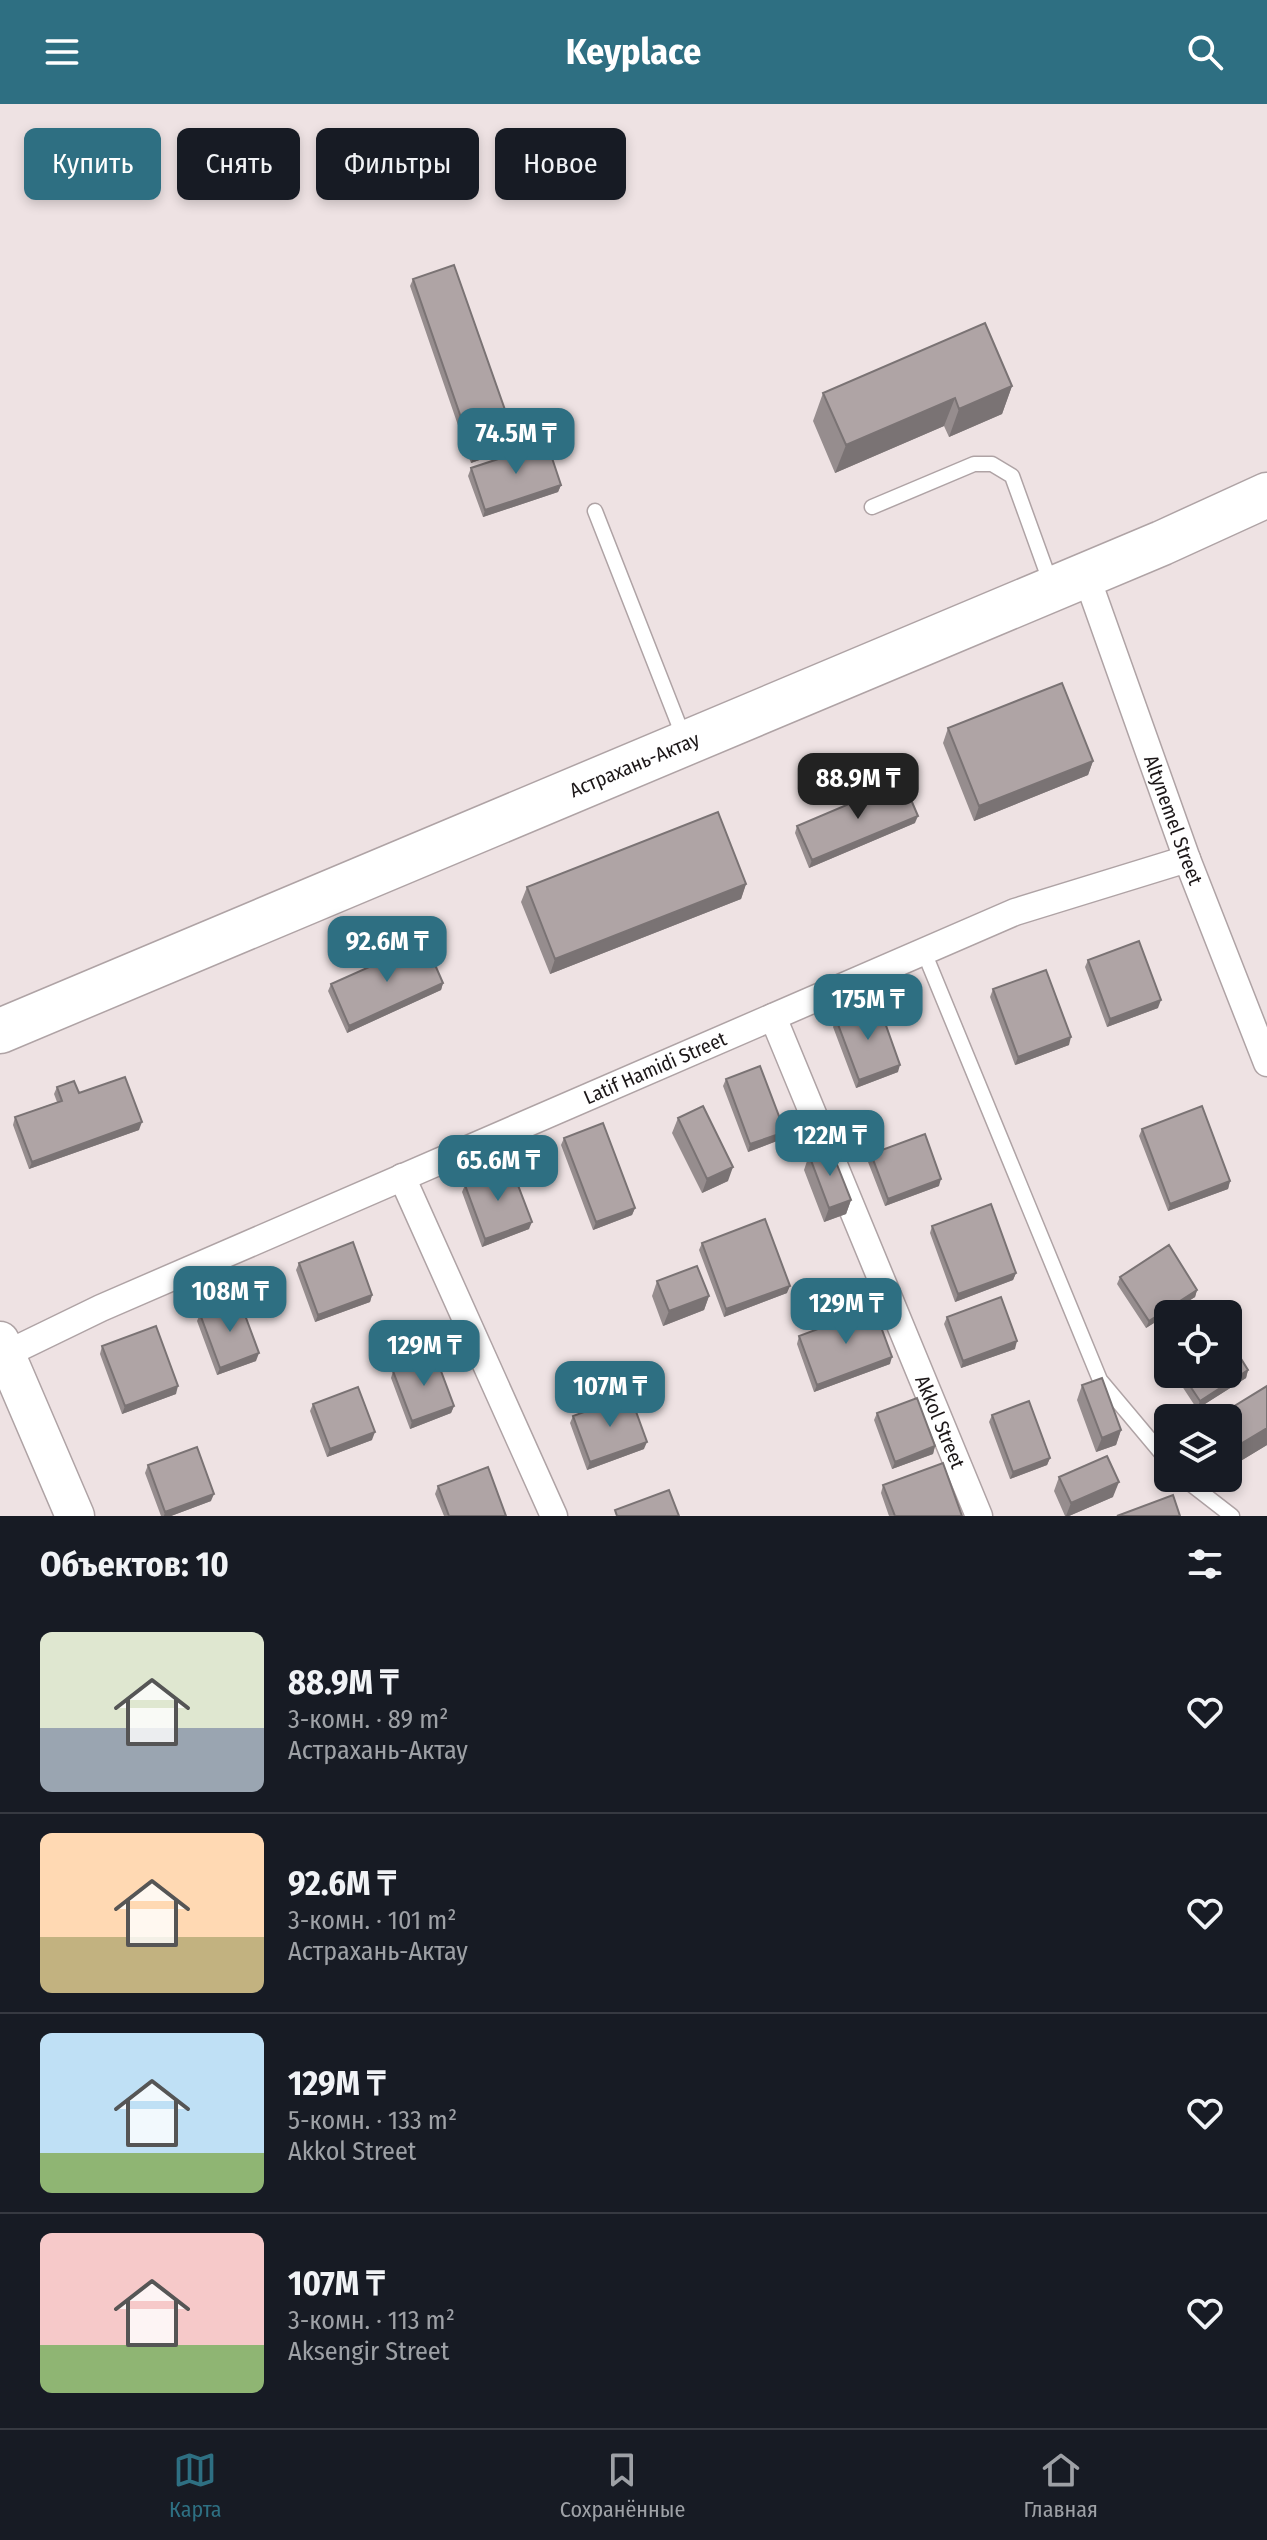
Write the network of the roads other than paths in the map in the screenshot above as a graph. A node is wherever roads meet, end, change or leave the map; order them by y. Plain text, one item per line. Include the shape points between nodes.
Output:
1 (1267, 495) edge
2 (872, 507) dead end
3 (595, 511) dead end
4 (1267, 518) edge
5 (1162, 543) junction
6 (1070, 582) junction
7 (686, 743) junction
8 (1187, 859) junction
9 (924, 952) junction
10 (773, 1017) junction
11 (0, 1031) edge
12 (1267, 1063) edge
13 (402, 1177) junction
14 (2, 1351) edge
15 (1154, 1444) edge
16 (1201, 1492) edge
17 (75, 1516) edge
18 (554, 1516) edge
19 (979, 1516) edge
20 (1232, 1516) edge

1 - 5 highway, Астрахань-Актау
2 - 6 lane via 974,464 992,464 1012,476
3 - 7 lane
4 - 5 highway
5 - 6 highway, Астрахань-Актау
6 - 7 highway, Астрахань-Актау
6 - 8 street, Altynemel Street
7 - 11 highway, Астрахань-Актау
8 - 9 street, Latif Hamidi Street via 1015,912
8 - 12 street, Altynemel Street
9 - 10 street, Latif Hamidi Street
9 - 15 lane via 1100,1380
10 - 13 street, Latif Hamidi Street
10 - 19 street, Akkol Street
13 - 14 street, Latif Hamidi Street
13 - 18 street
14 - 17 main road
16 - 20 lane

